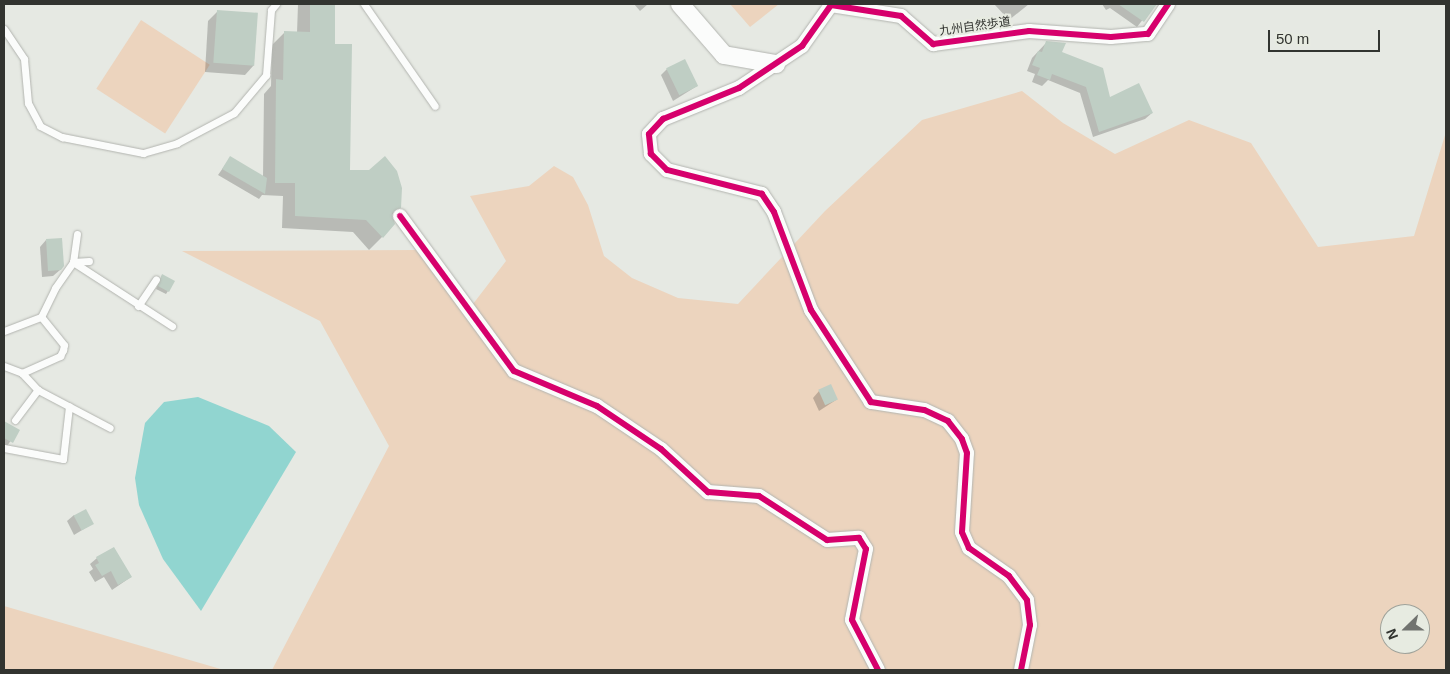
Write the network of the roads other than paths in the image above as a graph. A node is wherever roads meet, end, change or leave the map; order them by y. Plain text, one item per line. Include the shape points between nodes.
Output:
1 (276, 4) edge
2 (364, 4) edge
3 (680, 4) edge
4 (1168, 4) edge
5 (4, 29) edge
6 (776, 64) junction
7 (435, 106) dead end
8 (400, 216) dead end
9 (77, 234) dead end
10 (89, 261) dead end
11 (73, 262) junction
12 (156, 279) dead end
13 (138, 306) junction
14 (41, 318) junction
15 (172, 326) dead end
16 (4, 331) edge
17 (4, 366) edge
18 (22, 373) junction
19 (38, 390) junction
20 (69, 406) junction
21 (16, 420) dead end
22 (110, 428) dead end
23 (4, 448) edge
24 (878, 670) edge
25 (1021, 670) edge

1 - 5 lane via 271,10 266,75 234,113 177,144 143,153 62,137 40,126 28,103 24,59
2 - 7 lane
3 - 6 street via 724,55
4 - 6 street, 九州自然歩道 via 1148,34 1111,36 1029,31 933,44 901,16 831,5 802,46
6 - 25 street via 739,88 663,119 649,134 651,154 667,170 762,194 774,212 811,310 871,402 924,410 948,421 962,439 968,453 962,532 969,548 1009,576 1027,600 1030,625
8 - 24 street via 514,371 597,406 661,449 708,492 758,496 827,540 859,538 866,549 852,620
9 - 11 lane
10 - 11 lane
11 - 13 lane
11 - 14 lane via 55,288
12 - 13 lane
13 - 15 lane
14 - 16 lane
14 - 18 lane via 64,345 63,350 60,356
17 - 18 lane
18 - 19 lane
19 - 20 lane
19 - 21 lane
20 - 22 lane
20 - 23 lane via 63,459

